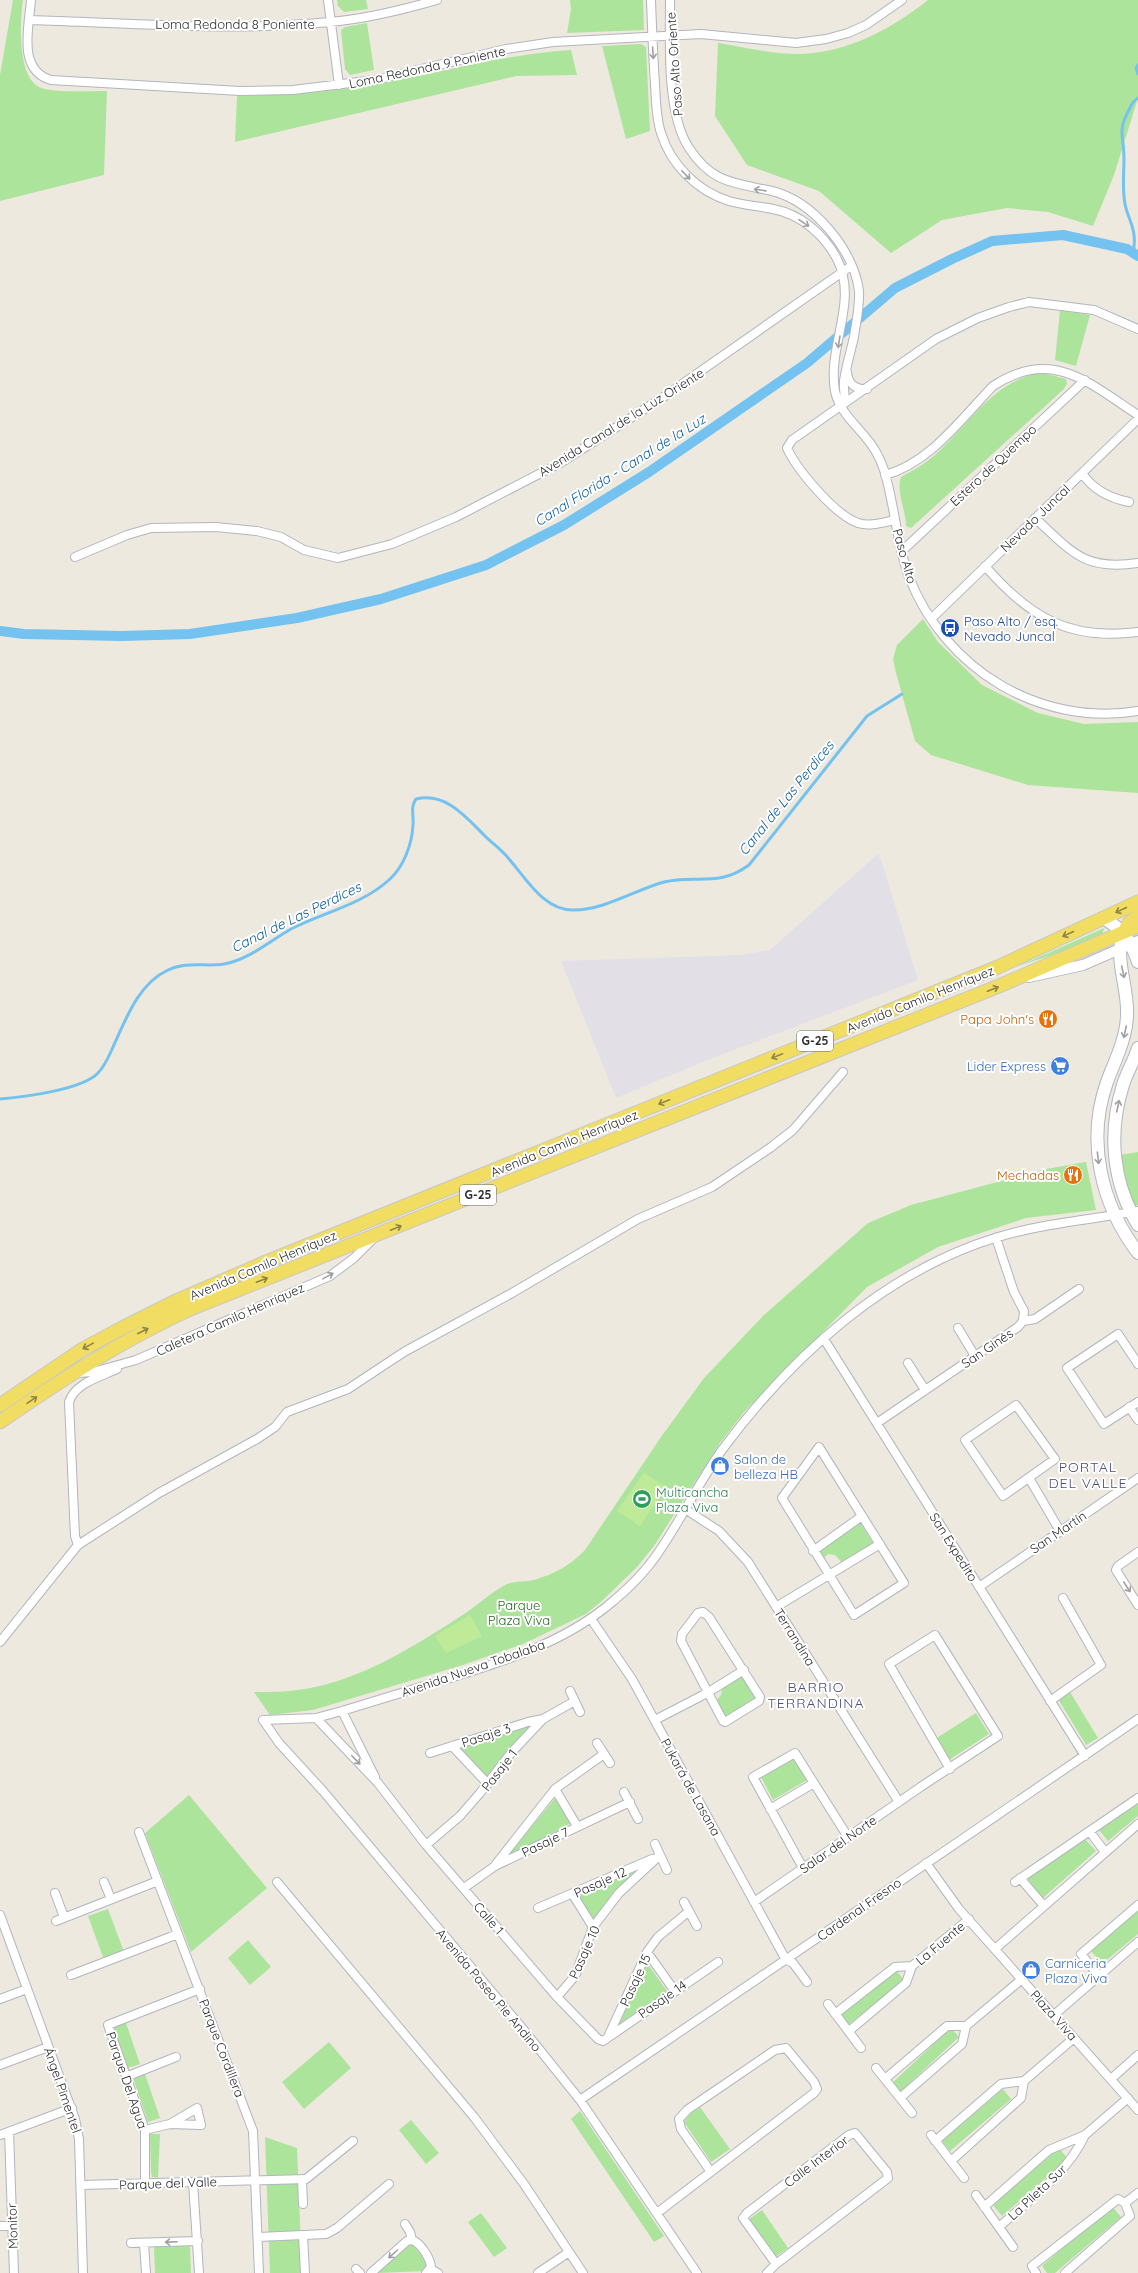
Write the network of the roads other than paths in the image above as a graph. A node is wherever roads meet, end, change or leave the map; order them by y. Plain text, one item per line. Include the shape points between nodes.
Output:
1 (32, 0) edge
2 (328, 0) edge
3 (437, 0) edge
4 (651, 0) edge
5 (670, 0) edge
6 (902, 0) edge
7 (30, 20) junction
8 (331, 22) junction
9 (670, 35) junction
10 (652, 37) junction
11 (339, 85) junction
12 (851, 266) junction
13 (842, 271) junction
14 (1138, 329) edge
15 (848, 367) junction
16 (1085, 380) junction
17 (866, 389) junction
18 (842, 407) junction
19 (1138, 415) edge
20 (1138, 419) edge
21 (1082, 473) junction
22 (885, 475) junction
23 (1129, 502) dead end
24 (1035, 518) junction
25 (895, 520) junction
26 (902, 551) junction
27 (75, 557) dead end
28 (1138, 562) edge
29 (986, 566) junction
30 (932, 618) junction
31 (1138, 632) edge
32 (1138, 711) edge
33 (1138, 902) edge
34 (1138, 916) edge
35 (1103, 918) junction
36 (1138, 926) edge
37 (1124, 932) junction
38 (1135, 942) edge
39 (1119, 950) junction
40 (1138, 962) edge
41 (1015, 979) junction
42 (1132, 993) edge
43 (1138, 1048) edge
44 (842, 1072) dead end
45 (1134, 1211) edge
46 (1115, 1215) junction
47 (1138, 1225) edge
48 (375, 1236) junction
49 (996, 1238) junction
50 (1138, 1253) edge
51 (1079, 1290) dead end
52 (1023, 1321) junction
53 (958, 1328) dead end
54 (824, 1339) junction
55 (975, 1356) junction
56 (136, 1360) junction
57 (908, 1364) dead end
58 (1138, 1364) edge
59 (71, 1374) junction
60 (925, 1390) junction
61 (1138, 1402) edge
62 (0, 1405) edge
63 (1129, 1407) junction
64 (1138, 1420) edge
65 (0, 1422) edge
66 (877, 1423) junction
67 (1029, 1478) junction
68 (1138, 1478) edge
69 (684, 1509) junction
70 (862, 1516) junction
71 (1060, 1531) junction
72 (880, 1544) junction
73 (78, 1545) junction
74 (813, 1550) junction
75 (1138, 1552) edge
76 (829, 1576) junction
77 (979, 1587) junction
78 (1062, 1598) dead end
79 (1138, 1605) edge
80 (776, 1607) junction
81 (591, 1618) junction
82 (0, 1642) edge
83 (744, 1670) junction
84 (570, 1691) dead end
85 (707, 1693) junction
86 (575, 1701) junction
87 (1050, 1701) junction
88 (342, 1712) junction
89 (580, 1712) dead end
90 (316, 1718) junction
91 (543, 1719) junction
92 (1138, 1719) edge
93 (263, 1720) joint
94 (654, 1720) junction
95 (597, 1743) dead end
96 (452, 1746) junction
97 (430, 1753) dead end
98 (604, 1754) junction
99 (1085, 1756) junction
100 (610, 1763) dead end
101 (950, 1769) junction
102 (378, 1783) junction
103 (814, 1783) junction
104 (488, 1784) junction
105 (555, 1789) junction
106 (624, 1792) dead end
107 (1138, 1798) edge
108 (630, 1802) junction
109 (899, 1802) junction
110 (770, 1809) junction
111 (638, 1819) dead end
112 (1138, 1824) edge
113 (577, 1826) junction
114 (139, 1832) dead end
115 (1090, 1832) junction
116 (848, 1838) junction
117 (655, 1844) dead end
118 (426, 1845) junction
119 (1105, 1852) junction
120 (660, 1855) junction
121 (926, 1863) junction
122 (495, 1866) junction
123 (803, 1868) junction
124 (667, 1870) dead end
125 (158, 1881) junction
126 (104, 1882) dead end
127 (277, 1882) dead end
128 (464, 1888) junction
129 (55, 1893) dead end
130 (573, 1895) junction
131 (112, 1899) junction
132 (684, 1902) dead end
133 (754, 1902) junction
134 (1138, 1905) edge
135 (1044, 1906) junction
136 (538, 1908) dead end
137 (688, 1912) junction
138 (0, 1915) edge
139 (969, 1919) junction
140 (697, 1926) dead end
141 (593, 1927) junction
142 (178, 1934) junction
143 (1138, 1942) edge
144 (995, 1949) junction
145 (647, 1952) junction
146 (786, 1960) junction
147 (718, 1962) dead end
148 (912, 1966) junction
149 (71, 1975) dead end
150 (1099, 1976) junction
151 (1022, 1980) junction
152 (808, 1982) dead end
153 (27, 1989) junction
154 (200, 1990) junction
155 (674, 1990) junction
156 (557, 1997) junction
157 (0, 1999) edge
158 (828, 2004) dead end
159 (835, 2014) junction
160 (1054, 2015) junction
161 (966, 2026) junction
162 (849, 2031) junction
163 (607, 2038) junction
164 (1074, 2038) junction
165 (48, 2048) junction
166 (861, 2048) dead end
167 (1138, 2055) edge
168 (176, 2057) dead end
169 (0, 2065) edge
170 (876, 2068) dead end
171 (128, 2076) junction
172 (885, 2079) junction
173 (1111, 2079) junction
174 (1024, 2082) junction
175 (900, 2098) junction
176 (1128, 2098) junction
177 (580, 2100) junction
178 (72, 2108) junction
179 (1138, 2110) edge
180 (912, 2113) dead end
181 (170, 2124) dead end
182 (145, 2130) junction
183 (9, 2132) junction
184 (0, 2135) edge
185 (1085, 2135) junction
186 (353, 2141) dead end
187 (951, 2161) junction
188 (711, 2172) junction
189 (964, 2178) dead end
190 (302, 2179) junction
191 (256, 2181) junction
192 (193, 2182) junction
193 (145, 2184) junction
194 (389, 2184) dead end
195 (81, 2186) junction
196 (1138, 2193) edge
197 (976, 2195) dead end
198 (303, 2204) dead end
199 (1125, 2204) junction
200 (984, 2207) junction
201 (657, 2213) junction
202 (405, 2224) dead end
203 (0, 2226) edge
204 (12, 2226) junction
205 (999, 2227) junction
206 (303, 2236) junction
207 (258, 2237) junction
208 (412, 2240) junction
209 (198, 2241) junction
210 (131, 2243) dead end
211 (144, 2243) junction
212 (1013, 2247) dead end
213 (569, 2252) junction
214 (776, 2264) junction
215 (1034, 2270) edge
216 (431, 2272) edge
217 (14, 2273) edge
218 (83, 2273) edge
219 (146, 2273) edge
220 (199, 2273) edge
221 (259, 2273) edge
222 (305, 2273) edge
223 (371, 2273) edge
224 (538, 2273) edge
225 (583, 2273) edge
226 (697, 2273) edge
227 (767, 2273) edge
228 (1065, 2273) edge

1 - 7 street
2 - 8 street
3 - 8 street, Loma Redonda 8 Poniente via 395,12
4 - 10 street
5 - 9 street, Paso Alto Oriente
6 - 9 street, Loma Redonda 9 Poniente via 866,25 826,39 796,43 701,34
7 - 8 street, Loma Redonda 8 Poniente via 210,26 284,26
7 - 11 street, Loma Redonda 9 Poniente via 27,52 36,73 51,80 240,90 293,90
8 - 11 street
9 - 10 street, Loma Redonda 9 Poniente
12 -> 9 street, Paso Alto Oriente via 835,236 807,208 772,191 745,187 720,178 696,157 684,139 677,119
10 - 11 street, Loma Redonda 9 Poniente via 590,39 529,45 375,80
10 -> 13 street via 659,124 665,145 676,164 700,187 719,197 736,203 775,209 805,223 828,244
12 - 13 street, Avenida Canal de la Luz Oriente
12 - 15 street, Paso Alto Oriente via 859,291 857,321
13 -> 18 street, Paso Alto via 846,303 834,381 836,396
13 - 27 street, Avenida Canal de la Luz Oriente via 665,396 562,462 456,517 392,544 338,558 304,550 281,537 257,531 216,527 151,528 127,535
14 - 17 street via 1094,310 1029,302 978,318 936,339
15 - 17 street via 848,376 852,384
15 - 18 street, Paso Alto Oriente via 844,380 845,399
16 - 19 street
16 - 22 street via 1062,371 1039,368 1029,369 1004,379 993,386 920,458 900,471
16 - 26 street, Estero de Quempo
17 - 18 street
18 - 22 street, Paso Alto via 876,451
18 - 25 street via 792,440 788,448 791,457 828,503 846,518 860,524
20 - 21 street, Nevado Juncal
21 - 23 street via 1098,490
21 - 24 street, Nevado Juncal
22 - 25 street, Paso Alto
24 - 28 street via 1076,555 1091,562 1109,565
24 - 29 street, Nevado Juncal
25 - 26 street, Paso Alto
26 - 30 street, Paso Alto via 915,590
29 - 30 street, Nevado Juncal
29 - 31 street via 1005,589 1044,619 1092,634
30 - 32 street, Paso Alto via 948,643 968,664 1033,701 1067,711 1119,714
33 -> 35 main road, Avenida Camilo Henríquez / G-25
34 - 37 main road via 1129,923
35 - 37 main road
35 -> 62 main road, Avenida Camilo Henríquez / G-25 via 998,967 266,1262 181,1299 83,1349
36 - 37 main road, Avenida Camilo Henríquez / G-25
37 - 38 main road
37 - 39 main road
37 - 41 main road, Avenida Camilo Henríquez / G-25
38 - 39 street, Avenida Camilo Henríquez
38 - 40 main road
39 - 41 street, Avenida Camilo Henríquez via 1067,970
39 -> 42 main road
48 -> 41 main road, Avenida Camilo Henríquez / G-25
42 -> 46 main road via 1124,1038 1102,1096 1097,1127 1100,1172
45 -> 43 main road via 1117,1174 1114,1135 1120,1096
44 - 73 street via 793,1130 712,1187 638,1219 512,1293 404,1352 348,1389 287,1412 275,1427 257,1439 159,1493
45 - 46 street, Avenida Nueva Tobalaba
45 - 47 main road
46 - 49 street, Avenida Nueva Tobalaba via 1045,1225
46 - 50 main road via 1124,1234
56 -> 48 street, Caletera Camilo Henríquez via 330,1276 354,1258
59 -> 48 main road, Avenida Camilo Henríquez / G-25 via 117,1345 183,1312
49 - 52 street, San Ginés via 1014,1292 1024,1311
49 - 54 street, Avenida Nueva Tobalaba via 954,1254 907,1278 858,1310
51 - 52 street via 1035,1319
52 - 55 street, San Ginés
53 - 55 street
54 - 66 street, San Expedito
54 - 69 street, Avenida Nueva Tobalaba via 774,1388 737,1431 708,1470
55 - 60 street, San Ginés
56 - 59 street, Caletera Camilo Henríquez via 93,1372
56 - 73 street via 84,1384 72,1394 69,1411 75,1536
57 - 60 street
58 - 63 street via 1118,1334 1067,1368 1104,1424
65 -> 59 main road, Avenida Camilo Henríquez / G-25
60 - 66 street, San Ginés
61 - 63 street
63 - 64 street
66 - 77 street, San Expedito
67 - 67 street via 1004,1496 965,1440 1016,1405 1055,1460
67 - 71 street
68 - 71 street, San Martín
69 - 80 street, Terrandina via 710,1524 730,1541 748,1562
69 - 81 street, Avenida Nueva Tobalaba via 648,1566 621,1594
70 - 72 street
70 - 74 street
70 - 74 street via 819,1448 782,1498
71 - 77 street, San Martín
72 - 76 street
72 - 76 street via 904,1583 854,1615
73 - 82 street
74 - 76 street
75 -> 79 street via 1116,1570
76 - 80 street
77 - 87 street, San Expedito
78 - 87 street via 1101,1665
80 - 109 street, Terrandina
81 - 88 street, Avenida Nueva Tobalaba via 560,1637 518,1655
81 - 94 street, Pukará de Lasana via 632,1679
83 - 85 street
83 - 85 street via 760,1697 759,1701 723,1722
83 - 85 street via 709,1617 703,1612 698,1613 682,1634 681,1641
84 - 86 street
85 - 94 street
86 - 89 street
86 - 91 street, Pasaje 1
87 - 99 street, San Expedito
88 - 90 street, Avenida Nueva Tobalaba
88 - 102 street, Calle 1
90 - 93 street, Avenida Nueva Tobalaba
90 -> 102 street, Calle 1
91 - 96 street, Pasaje 3
91 - 104 street, Pasaje 1 via 511,1753
92 - 99 street, Cardenal Fresno
93 - 177 street, Avenida Paseo Pie Andino via 279,1743 513,2017
94 - 133 street, Pukará de Lasana
95 - 98 street
96 - 97 street, Pasaje 3
96 - 104 street
98 - 100 street
98 - 105 street
99 - 121 street, Cardenal Fresno
101 - 101 street, Salar del Norte via 889,1664 935,1635 998,1736
101 - 109 street, Salar del Norte
102 - 118 street, Calle 1
103 - 110 street
103 - 110 street via 795,1753 753,1777
103 - 116 street
104 - 118 street, Pasaje 1 via 460,1816
105 - 113 street
105 - 122 street
106 - 108 street
107 - 115 street
108 - 111 street
108 - 113 street, Pasaje 7
109 - 116 street, Salar del Norte
110 - 123 street
112 - 119 street
113 - 122 street, Pasaje 7
114 - 125 street, Parque Cordillera
115 - 119 street
115 - 135 street via 1018,1880
116 - 123 street, Salar del Norte
117 - 120 street
118 - 128 street, Calle 1
119 - 135 street
120 - 124 street
120 - 130 street, Pasaje 12
120 - 141 street, Pasaje 10 via 619,1893
121 - 139 street, Plaza Viva
121 - 146 street, Cardenal Fresno
122 - 128 street, Pasaje 7
123 - 133 street, Salar del Norte
125 - 131 street
125 - 142 street, Parque Cordillera
126 - 131 street
127 - 213 street via 474,2117 524,2184
128 - 156 street, Calle 1
129 - 131 street via 60,1919
130 - 136 street, Pasaje 12
130 - 141 street
132 - 137 street
133 - 146 street, Pukará de Lasana
134 - 150 street via 1081,1954
135 - 144 street
137 - 140 street
137 - 145 street, Pasaje 15 via 658,1937
138 - 153 street, Ángel Pimentel
139 - 144 street, Plaza Viva
139 - 148 street, La Fuente
141 - 156 street, Pasaje 10 via 575,1976
142 - 149 street
142 - 154 street, Parque Cordillera
143 - 150 street
144 - 151 street, Plaza Viva
145 - 155 street
145 - 163 street, Pasaje 15
146 - 152 street via 793,1963
146 - 177 street, Cardenal Fresno
147 - 155 street, Pasaje 14
148 - 159 street via 895,1967
148 - 162 street via 906,1983
150 - 160 street
151 - 160 street, Plaza Viva
151 - 161 street
153 - 157 street
153 - 165 street, Ángel Pimentel
154 - 171 street, Parque Del Agua via 108,2025
154 - 191 street, Parque Cordillera via 253,2131
155 - 163 street, Pasaje 14
156 - 163 street, Calle 1 via 594,2037 603,2041
158 - 159 street
159 - 162 street
160 - 164 street, Plaza Viva
161 - 172 street via 946,2026
161 - 175 street via 962,2044
162 - 166 street
164 - 173 street, Plaza Viva
164 - 174 street
165 - 169 street
165 - 178 street, Ángel Pimentel
167 - 173 street
168 - 171 street
170 - 172 street
171 - 182 street, Parque Del Agua
172 - 175 street
173 - 176 street, Plaza Viva
174 - 187 street via 1021,2098
174 - 187 street via 1001,2084 933,2138
175 - 180 street
176 - 179 street, Plaza Viva
176 - 185 street
177 - 201 street, Avenida Paseo Pie Andino
178 - 183 street
178 - 195 street, Ángel Pimentel via 79,2139
181 - 182 street
182 - 193 street, Parque Del Agua
183 - 184 street
183 - 204 street, Monitor
185 - 200 street via 1049,2150
185 - 205 street, La Pileta Sur via 1077,2151 1058,2175
186 - 190 street via 312,2175
187 - 189 street
188 - 188 street via 681,2129 679,2119 687,2110 775,2050 786,2048 817,2089
188 - 201 street
190 - 191 street, Parque del Valle
190 - 198 street
191 - 192 street, Parque del Valle
191 - 207 street, Parque Cordillera
192 - 193 street, Parque del Valle
192 - 209 street
193 - 195 street, Parque del Valle
194 - 206 street via 332,2232
195 - 218 street, Ángel Pimentel
196 - 199 street
197 - 200 street
199 - 215 street via 1118,2199
199 - 228 street via 1130,2216
200 - 205 street
201 - 226 street, Avenida Paseo Pie Andino
202 - 208 street
203 - 204 street
204 - 217 street, Monitor
205 - 212 street
206 - 207 street
206 - 222 street
207 - 221 street, Parque Cordillera
208 - 216 street via 424,2252 431,2264
208 -> 223 street via 407,2241
209 -> 211 street
209 - 220 street
210 - 211 street
211 - 219 street
213 - 224 street
213 - 225 street
214 - 214 street, Calle Interior via 743,2218 849,2135 855,2133 887,2172 888,2178
214 - 227 street, Calle Interior

